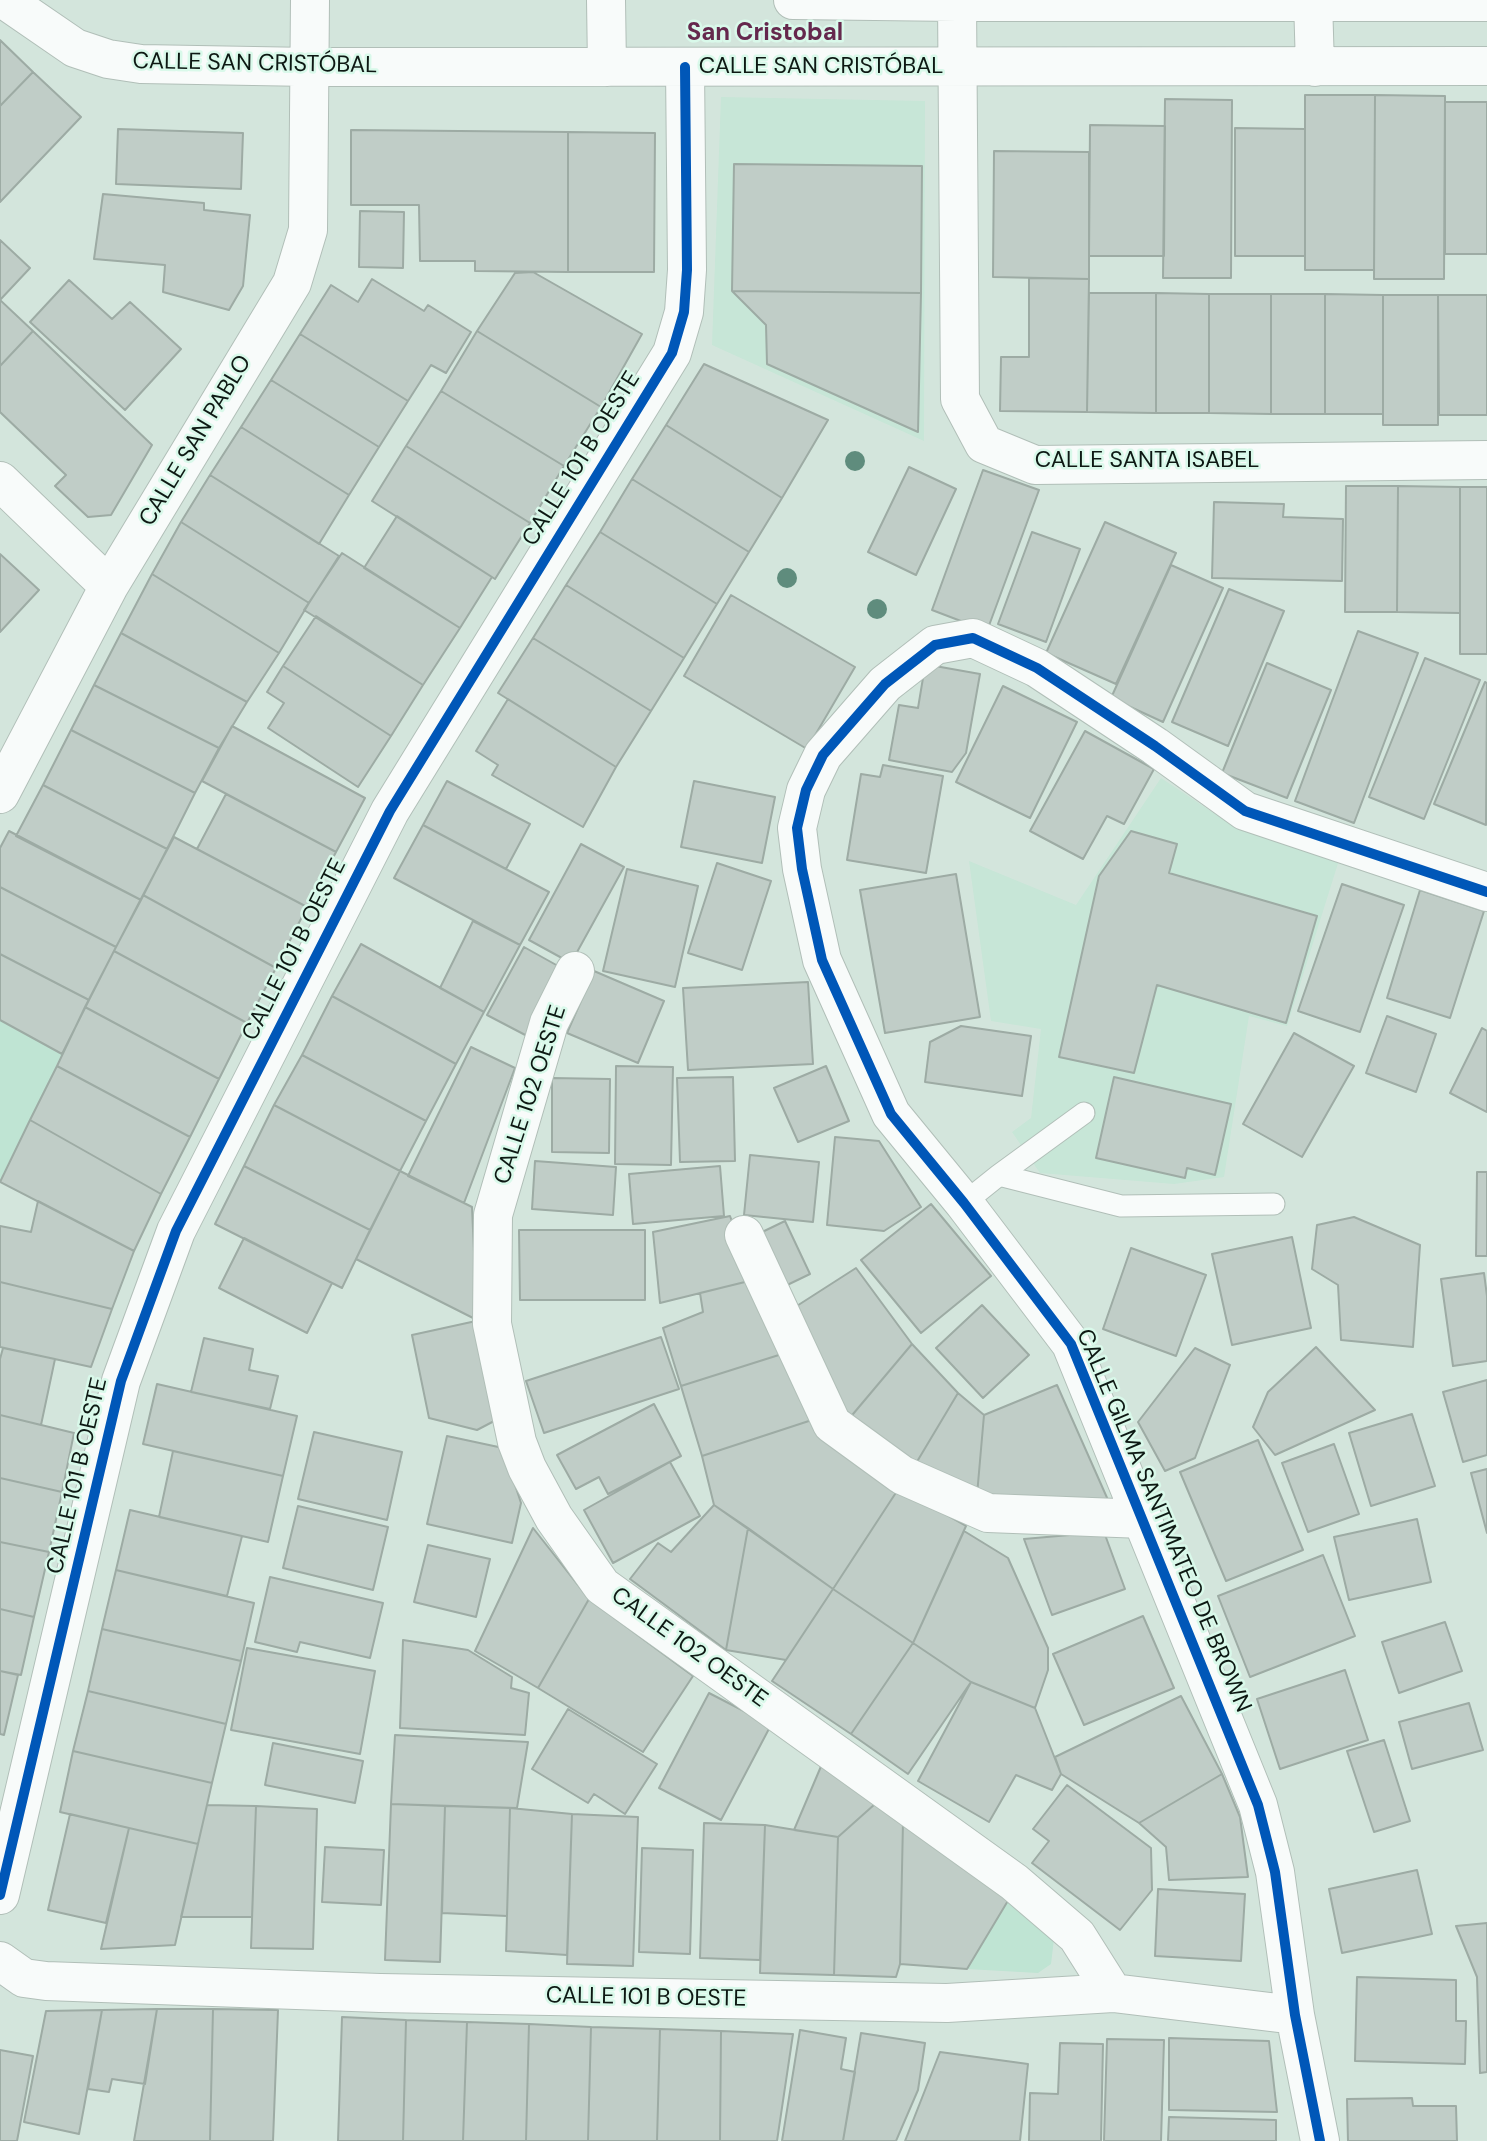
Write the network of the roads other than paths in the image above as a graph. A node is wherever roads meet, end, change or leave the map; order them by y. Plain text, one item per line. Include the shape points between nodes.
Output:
1 (5, 0) edge
2 (310, 0) edge
3 (606, 0) edge
4 (793, 0) edge
5 (957, 1) edge
6 (1313, 1) edge
7 (1487, 2) edge
8 (1487, 66) edge
9 (310, 67) junction
10 (607, 67) junction
11 (685, 67) junction
12 (958, 67) junction
13 (1315, 67) junction
14 (1487, 460) edge
15 (0, 481) edge
16 (109, 586) junction
17 (0, 793) edge
18 (1487, 892) edge
19 (575, 971) dead end
20 (1084, 1113) dead end
21 (999, 1175) junction
22 (964, 1203) junction
23 (1274, 1204) dead end
24 (744, 1236) dead end
25 (1143, 1519) junction
26 (0, 1895) edge
27 (0, 1961) edge
28 (1113, 1993) junction
29 (1295, 2015) junction
30 (1320, 2141) edge

1 - 9 street, CALLE SAN CRISTÓBAL via 75,48 108,59 141,64
2 - 9 street, CALLE SAN PABLO
3 - 10 street
4 - 5 street
5 - 6 street
5 - 12 street, CALLE SANTA ISABEL
6 - 7 street
6 - 13 street
8 - 13 street, CALLE SAN CRISTÓBAL
9 - 10 street, CALLE SAN CRISTÓBAL
9 - 16 street, CALLE SAN PABLO via 308,230 292,282
10 - 11 street, CALLE SAN CRISTÓBAL
11 - 12 street, CALLE SAN CRISTÓBAL
11 - 26 street, CALLE 101 B OESTE via 687,270 684,312 672,353 390,811 176,1231 121,1381
12 - 13 street, CALLE SAN CRISTÓBAL
12 - 14 street, CALLE SANTA ISABEL via 960,399 984,444 1035,465
15 - 16 street
16 - 17 street, CALLE SAN PABLO
18 - 22 street, CALLE GILMA SANTIMATEO DE BROWN via 1245,811 1037,668 973,638 935,645 885,684 823,755 806,790 797,828 822,960 891,1114
19 - 28 street, CALLE 102 OESTE via 549,1023 493,1215 492,1324 517,1443 527,1468 554,1518 602,1586 1014,1882 1077,1936
20 - 21 lane
21 - 22 lane
21 - 23 lane via 1121,1206
22 - 25 street, CALLE GILMA SANTIMATEO DE BROWN via 1072,1344
24 - 25 street via 832,1424 902,1475 988,1513
25 - 29 street, CALLE GILMA SANTIMATEO DE BROWN via 1258,1805 1275,1872
27 - 28 street, CALLE 101 B OESTE via 24,1978 46,1982 380,1993 947,2003
28 - 29 street, CALLE 101 B OESTE
29 - 30 street

